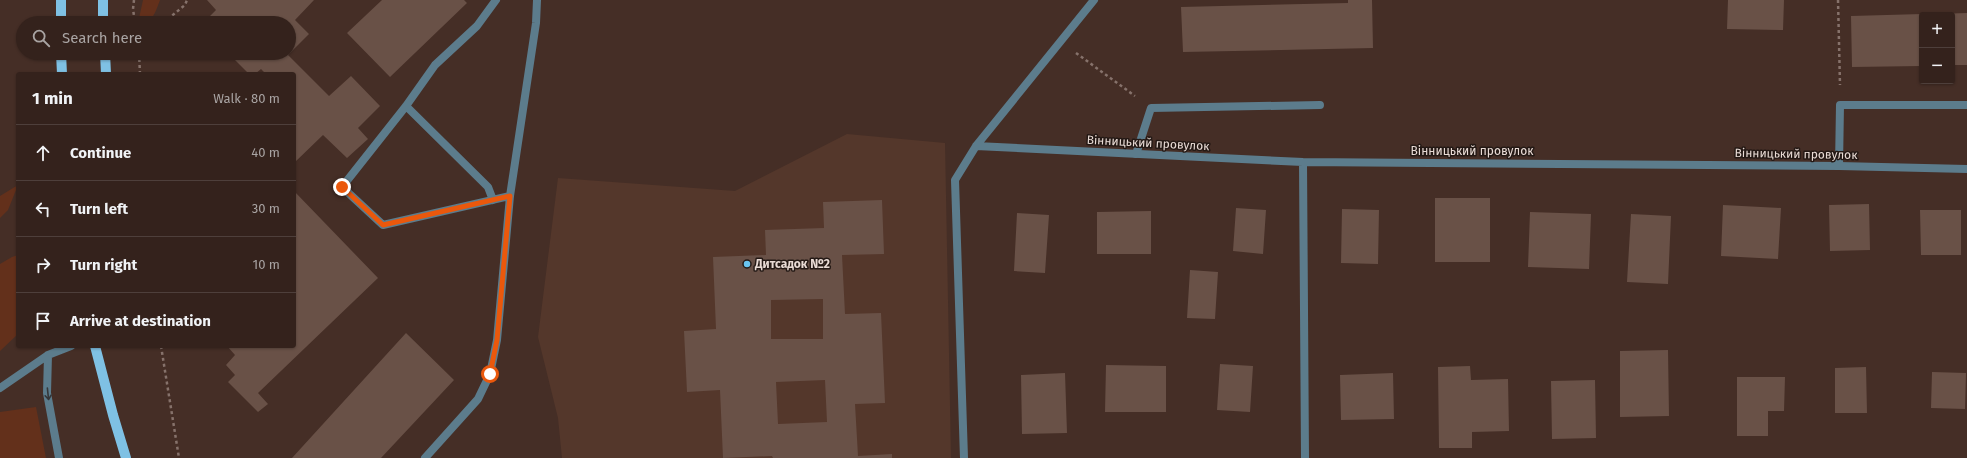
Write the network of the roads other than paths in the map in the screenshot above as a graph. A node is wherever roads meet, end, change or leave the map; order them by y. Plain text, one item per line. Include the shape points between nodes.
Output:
1 (61, 0) edge
2 (103, 0) edge
3 (496, 0) edge
4 (538, 0) edge
5 (1094, 0) edge
6 (61, 16) edge
7 (103, 16) edge
8 (61, 60) edge
9 (105, 60) edge
10 (62, 72) edge
11 (106, 72) edge
12 (1320, 105) dead end
13 (1967, 105) edge
14 (406, 106) junction
15 (976, 146) junction
16 (1136, 154) junction
17 (1303, 162) junction
18 (1839, 166) junction
19 (1967, 169) edge
20 (510, 196) junction
21 (493, 200) junction
22 (66, 348) edge
23 (96, 348) edge
24 (48, 355) junction
25 (0, 388) edge
26 (59, 458) edge
27 (126, 458) edge
28 (425, 458) edge
29 (964, 458) edge
30 (1305, 458) edge

1 - 6 main road
2 - 7 main road
3 - 14 street via 477,26 435,65
4 - 20 street
5 - 15 street
8 - 10 main road
9 - 11 main road
12 - 16 street via 1151,108
13 - 18 street via 1840,105
14 - 21 street via 488,187
14 - 21 street via 342,187 383,225
15 - 16 street, Вінницький провулок
15 - 29 street via 955,180
16 - 17 street, Вінницький провулок
17 - 18 street, Вінницький провулок
17 - 30 street
18 - 19 street, Вінницький провулок
20 - 21 street
20 - 28 street via 497,340 490,374 478,399
22 - 24 street
23 - 27 main road
24 - 25 street
24 -> 26 street via 47,393

